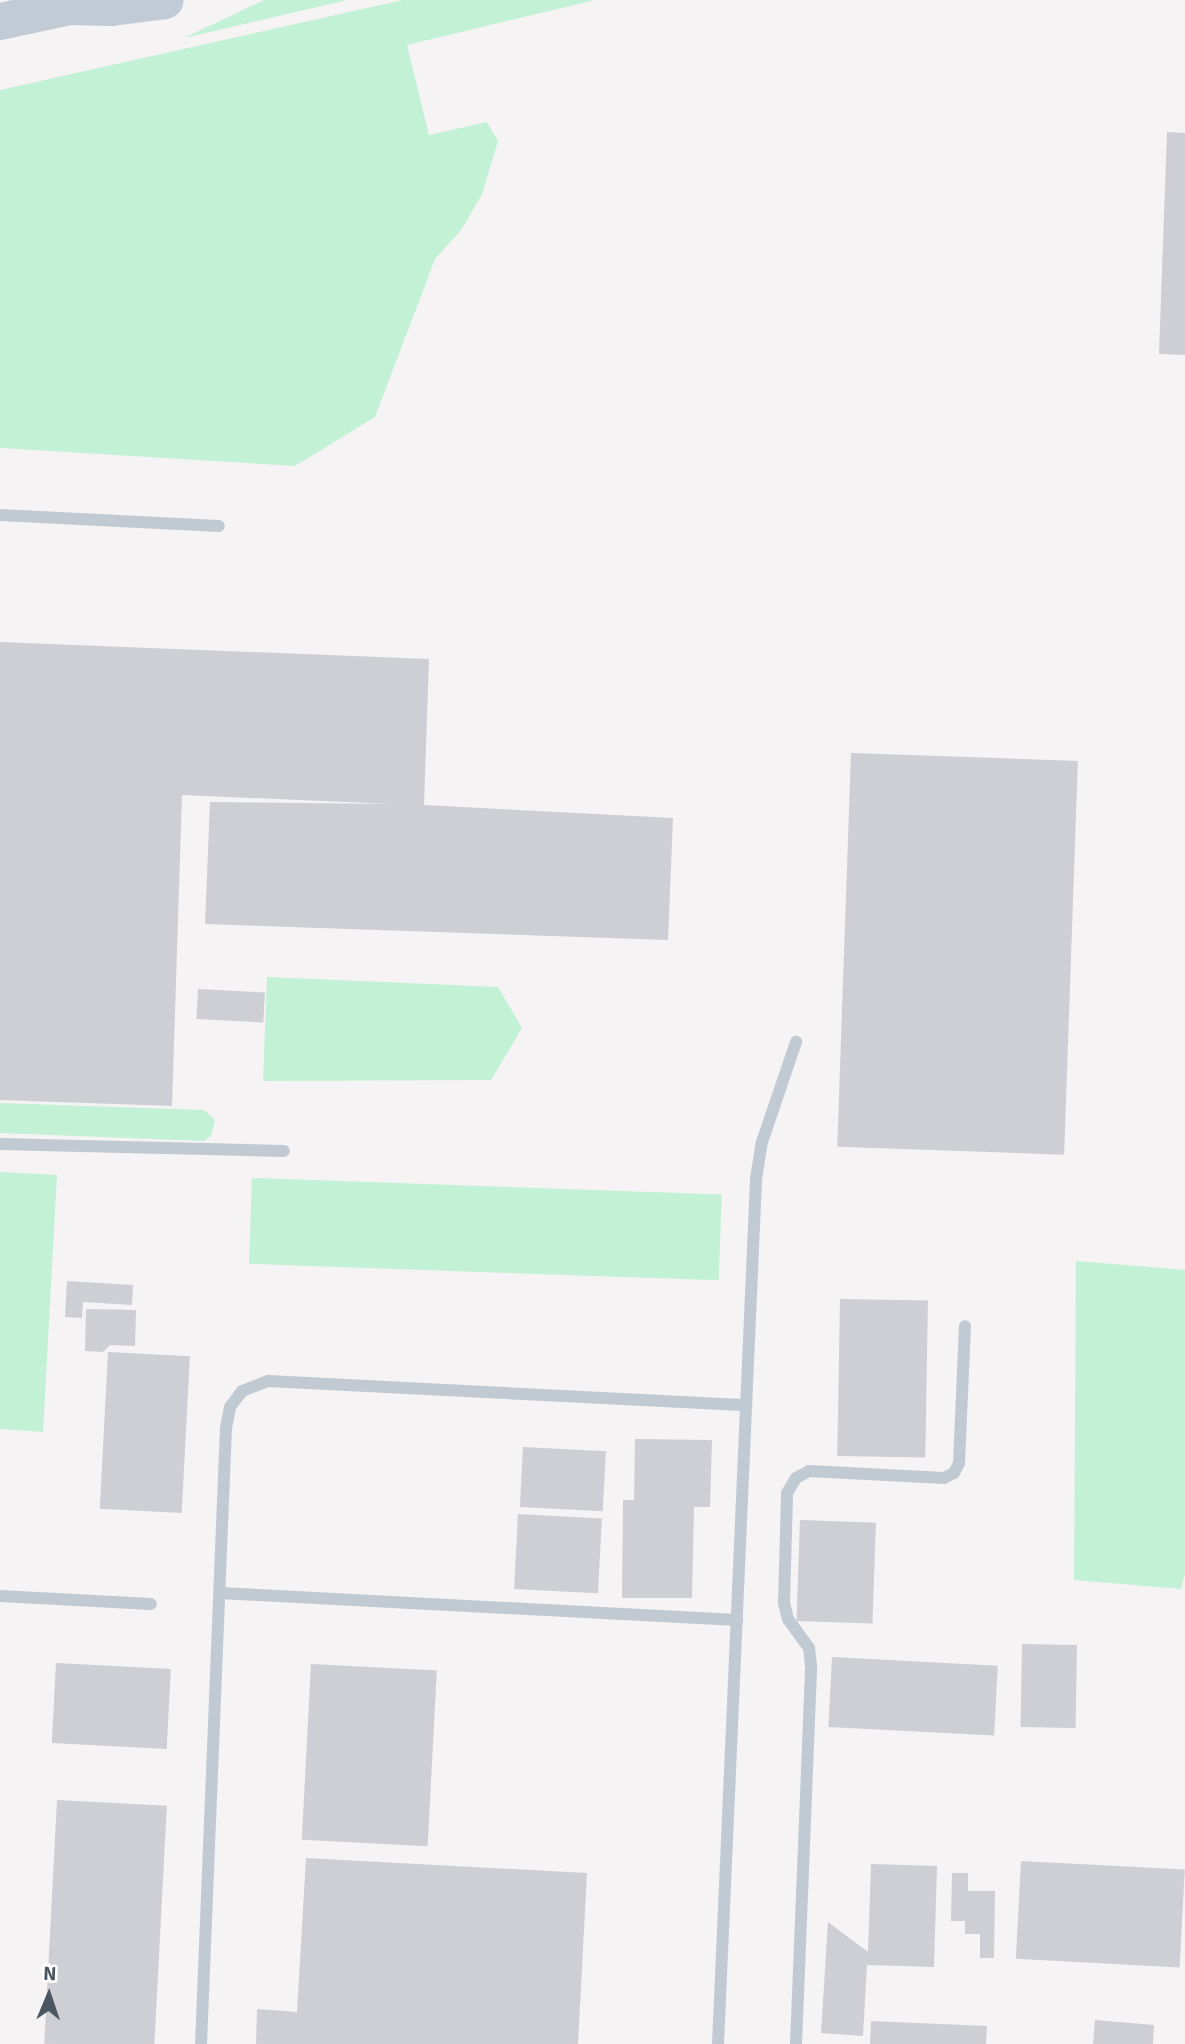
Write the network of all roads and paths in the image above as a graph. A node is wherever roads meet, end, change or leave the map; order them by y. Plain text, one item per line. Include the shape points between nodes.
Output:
1 (165, 0) edge
2 (66, 3) edge
3 (0, 20) edge
4 (0, 515) edge
5 (219, 526) dead end
6 (796, 1042) dead end
7 (0, 1143) edge
8 (284, 1151) dead end
9 (965, 1326) dead end
10 (746, 1405) junction
11 (219, 1592) junction
12 (0, 1596) edge
13 (151, 1604) dead end
14 (737, 1620) junction
15 (201, 2044) edge
16 (718, 2044) edge
17 (796, 2044) edge

1 - 2 main road via 111,7
2 - 3 main road
4 - 5 lane
6 - 10 lane via 762,1142 756,1179
7 - 8 lane
9 - 17 lane via 959,1463 954,1474 944,1478 810,1471 796,1478 787,1493 784,1603 788,1619 809,1648 811,1666
10 - 11 lane via 268,1381 242,1391 230,1407
10 - 14 lane
11 - 14 lane
11 - 15 lane
12 - 13 lane
14 - 16 lane

